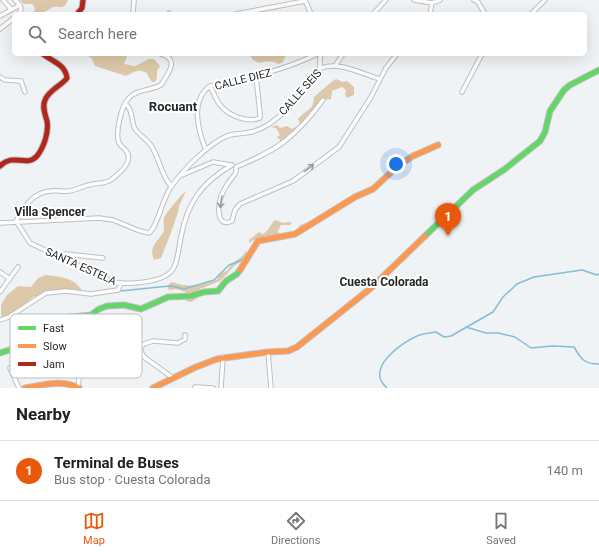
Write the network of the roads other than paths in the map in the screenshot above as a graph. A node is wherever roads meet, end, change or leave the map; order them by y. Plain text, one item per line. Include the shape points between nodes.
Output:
1 (3, 0) edge
2 (15, 0) edge
3 (83, 0) edge
4 (134, 0) edge
5 (305, 0) edge
6 (386, 0) edge
7 (414, 0) edge
8 (440, 0) edge
9 (474, 0) edge
10 (545, 0) edge
11 (432, 3) junction
12 (20, 5) junction
13 (11, 9) junction
14 (19, 12) edge
15 (78, 12) edge
16 (133, 12) edge
17 (246, 12) edge
18 (310, 12) edge
19 (375, 12) edge
20 (430, 12) edge
21 (484, 12) edge
22 (533, 12) edge
23 (0, 16) edge
24 (12, 20) edge
25 (0, 29) edge
26 (46, 56) edge
27 (167, 56) edge
28 (313, 56) edge
29 (320, 56) edge
30 (342, 56) edge
31 (395, 56) edge
32 (481, 56) edge
33 (335, 66) junction
34 (320, 68) junction
35 (599, 70) edge
36 (256, 76) junction
37 (0, 77) edge
38 (380, 79) junction
39 (210, 86) junction
40 (25, 92) dead end
41 (462, 92) dead end
42 (323, 100) dead end
43 (125, 104) junction
44 (438, 145) dead end
45 (206, 150) junction
46 (0, 166) edge
47 (234, 166) junction
48 (181, 175) junction
49 (171, 186) junction
50 (16, 222) junction
51 (0, 223) edge
52 (59, 256) junction
53 (103, 258) dead end
54 (18, 267) dead end
55 (0, 272) edge
56 (10, 279) junction
57 (120, 284) junction
58 (0, 292) edge
59 (14, 314) edge
60 (92, 314) edge
61 (10, 316) edge
62 (0, 320) edge
63 (185, 336) dead end
64 (142, 346) edge
65 (10, 350) edge
66 (268, 352) junction
67 (0, 353) edge
68 (142, 354) edge
69 (223, 357) junction
70 (14, 378) edge
71 (172, 378) junction
72 (195, 386) dead end
73 (19, 388) edge
74 (25, 388) edge
75 (79, 388) edge
76 (153, 388) edge
77 (213, 388) edge
78 (221, 388) edge
79 (271, 388) edge

1 - 13 street
2 - 12 street
3 - 15 street via 82,8
4 - 16 street
5 - 17 street
5 - 18 street
6 - 19 street
7 - 11 street
8 - 11 street
9 - 21 street
10 - 22 street
11 - 20 street
12 - 13 street
12 - 14 street
13 - 23 street
24 - 25 street
26 - 46 street via 62,66 67,78 44,101 47,135 43,145 34,159 9,159
27 - 43 street via 172,66 161,85 135,94
28 - 36 street, CALLE DIEZ via 294,65
29 - 34 street
30 - 33 street
31 - 38 street
32 - 41 street
33 - 34 street, CALLE SEIS
33 - 38 street, CALLE SEIS
34 - 45 street, CALLE SEIS via 289,109 265,127 249,133 229,135
35 - 66 street via 564,90 550,111 546,132 540,141 473,190 371,288 297,347 288,351
36 - 39 street, CALLE DIEZ
36 - 39 street via 260,118 256,120 244,119 226,111
37 - 40 street via 5,80 22,81
47 -> 38 street via 236,171 222,195 219,215 224,223 232,221 236,206 292,181 339,146
39 - 45 street, CALLE DIEZ via 201,95 197,113 201,138
42 - 47 street, SANTA ESTELA via 300,128 284,142 265,154
43 - 49 street via 130,110 132,124 150,143 166,181
43 - 50 street via 117,136 129,160 122,170 105,184 91,184 69,191 53,190 38,194 26,206
44 - 60 street via 413,156 373,189 355,197 295,234 258,241 237,274 226,281 218,291 168,297 140,309 124,305 107,306
45 - 48 street, CALLE SEIS
47 - 48 street via 213,162
47 - 57 street, SANTA ESTELA via 220,172 203,186 188,208 174,269 169,275 148,281
48 - 49 street, CALLE SEIS
49 - 50 street, CALLE SEIS via 154,228 149,233 140,232 113,220 99,218
50 - 51 street
50 - 52 street, SANTA ESTELA via 30,243
52 - 53 street via 65,254
52 - 57 street, SANTA ESTELA
54 - 56 street
55 - 56 street
56 - 58 street
57 - 59 street via 118,290 91,294 66,291 46,293
61 - 62 street
63 - 64 street via 185,339 178,343 153,341
65 - 67 street
66 - 69 street
66 - 79 street
68 - 71 street
69 - 71 street
69 - 78 street
70 - 73 street
71 - 76 street
72 - 77 street
74 - 75 street via 62,382

